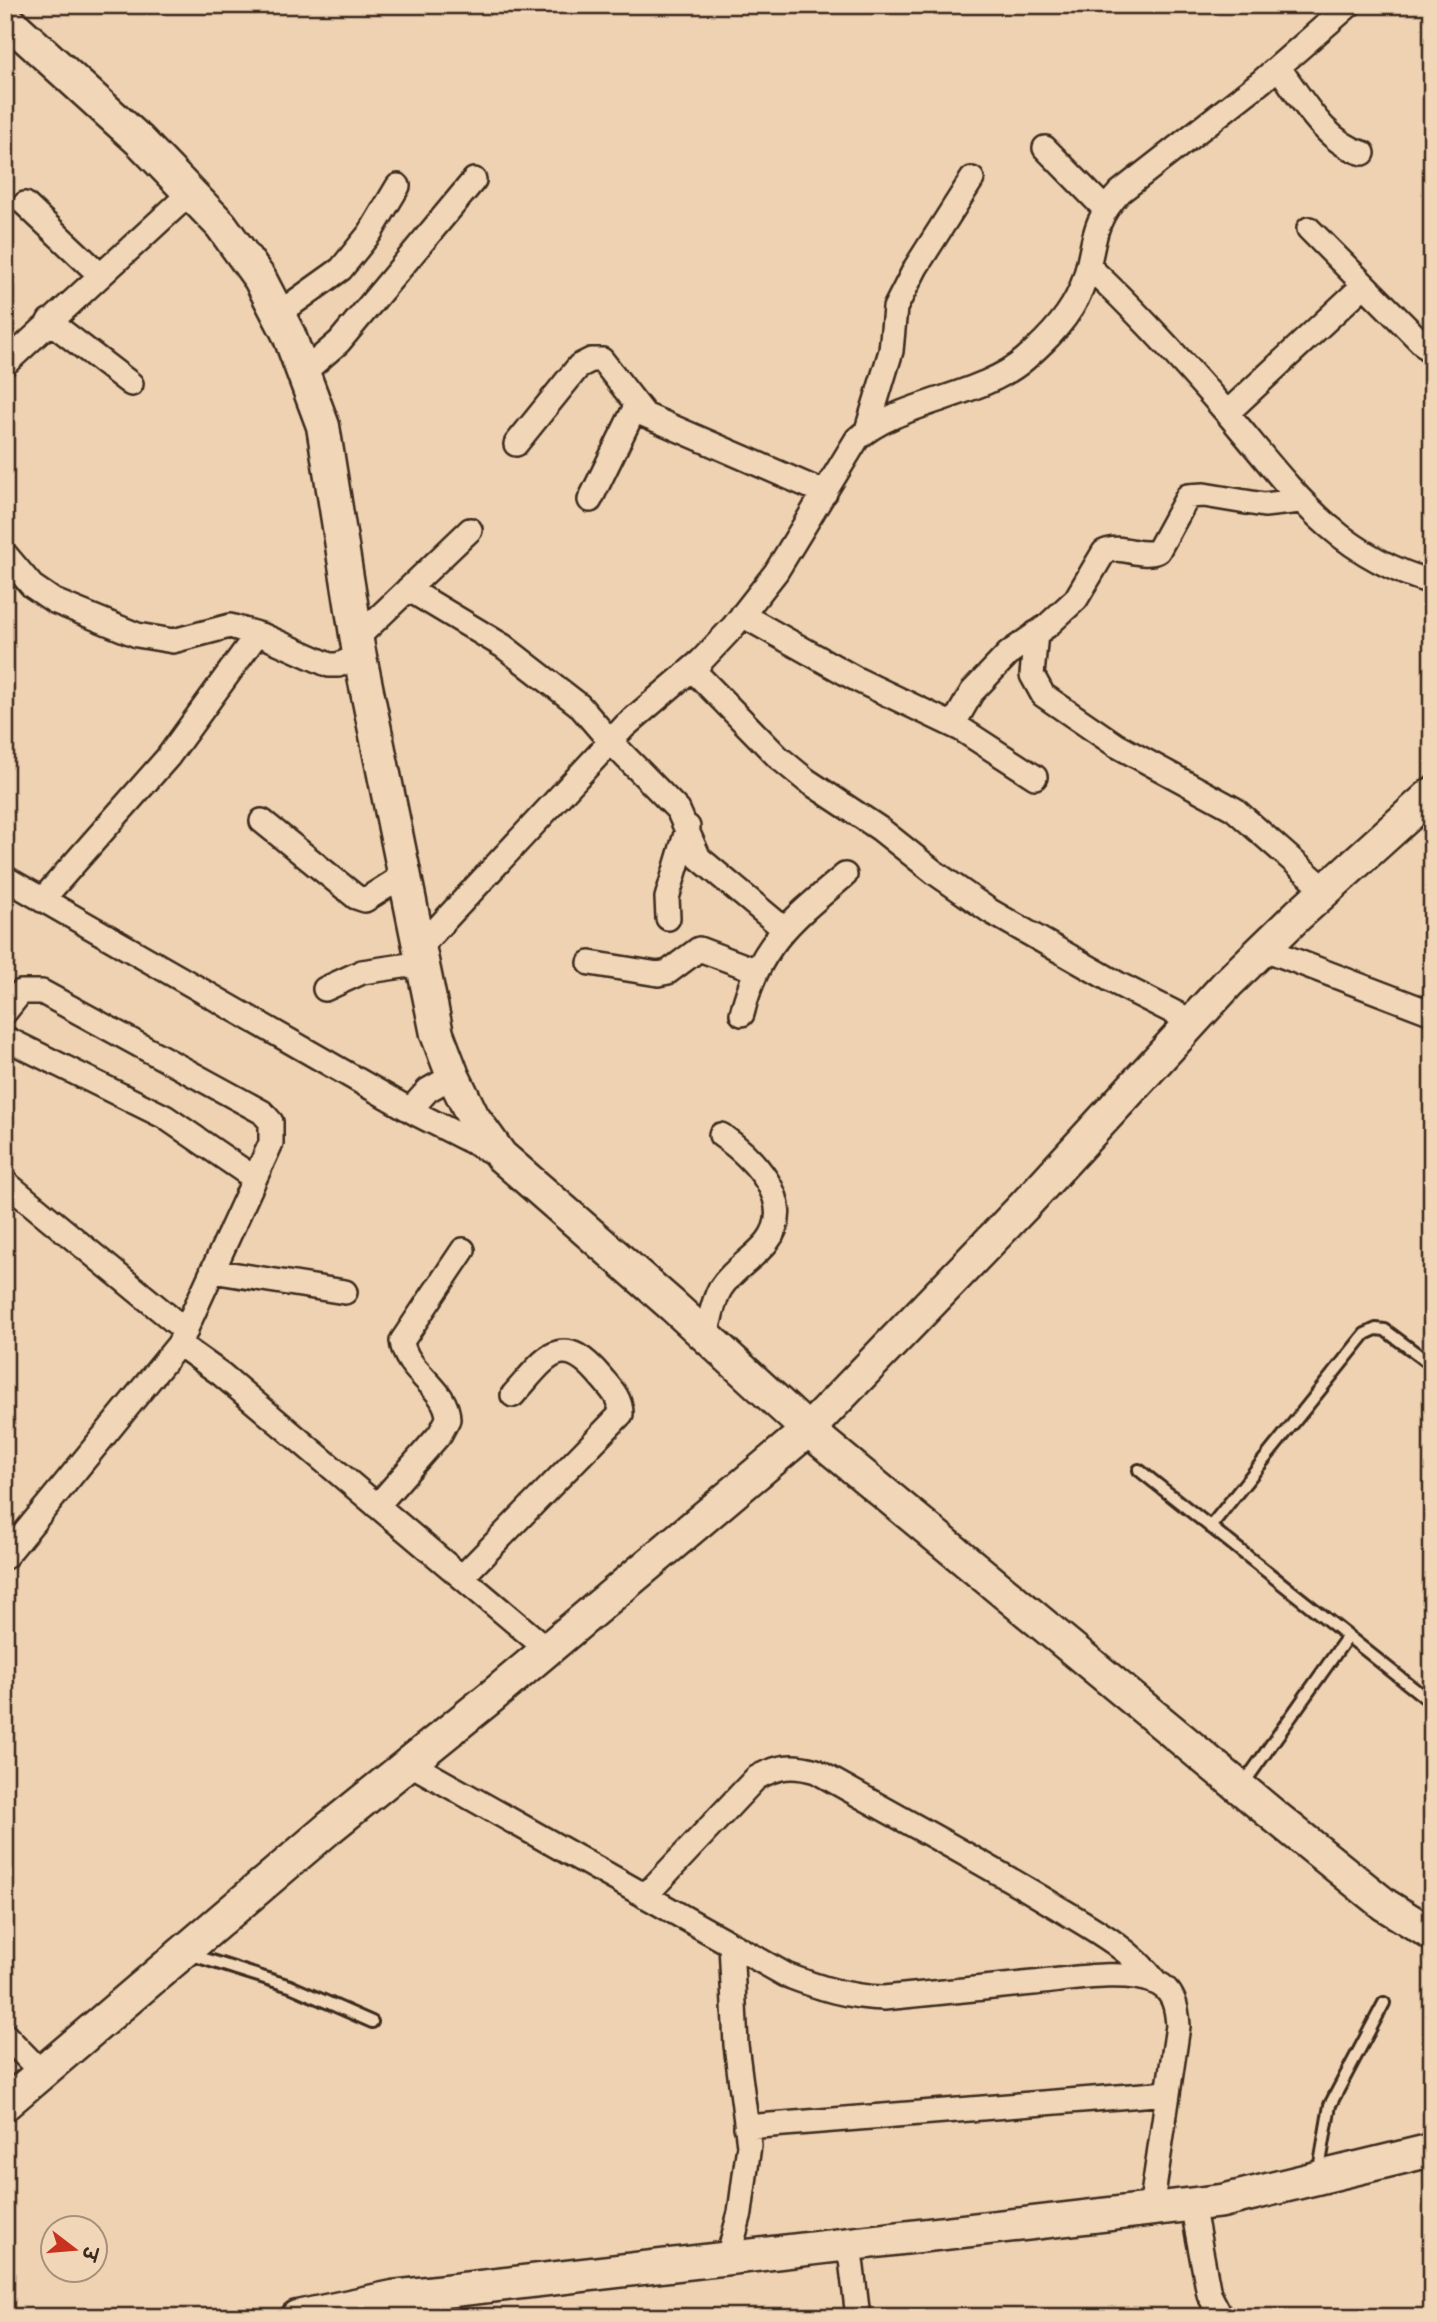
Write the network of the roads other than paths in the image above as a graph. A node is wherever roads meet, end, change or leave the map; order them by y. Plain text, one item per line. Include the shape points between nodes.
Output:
1 (1332, 10) edge
2 (5, 18) edge
3 (1278, 67) junction
4 (1045, 148) dead end
5 (1363, 153) dead end
6 (474, 180) dead end
7 (972, 180) dead end
8 (398, 186) dead end
9 (190, 193) junction
10 (25, 204) dead end
11 (1104, 208) junction
12 (1309, 229) dead end
13 (1088, 267) junction
14 (99, 274) junction
15 (1363, 286) junction
16 (278, 314) junction
17 (49, 321) junction
18 (1432, 353) edge
19 (5, 364) edge
20 (304, 372) junction
21 (131, 384) dead end
22 (636, 406) junction
23 (1227, 413) junction
24 (867, 430) junction
25 (516, 444) dead end
26 (825, 493) junction
27 (590, 500) dead end
28 (1300, 501) junction
29 (470, 530) dead end
30 (5, 554) edge
31 (1432, 582) edge
32 (408, 589) junction
33 (742, 615) junction
34 (1036, 633) junction
35 (257, 634) junction
36 (358, 647) junction
37 (692, 669) junction
38 (953, 725) junction
39 (610, 741) junction
40 (1035, 777) dead end
41 (1420, 809) edge
42 (262, 821) dead end
43 (688, 827) junction
44 (845, 875) dead end
45 (403, 876) junction
46 (5, 878) edge
47 (1326, 890) junction
48 (42, 900) junction
49 (668, 918) dead end
50 (783, 929) junction
51 (1262, 948) junction
52 (421, 955) junction
53 (590, 963) dead end
54 (755, 970) junction
55 (325, 989) dead end
56 (5, 1012) edge
57 (1432, 1013) edge
58 (742, 1014) dead end
59 (1193, 1022) junction
60 (5, 1038) edge
61 (453, 1076) junction
62 (410, 1110) junction
63 (721, 1135) dead end
64 (501, 1156) junction
65 (254, 1178) junction
66 (5, 1182) edge
67 (463, 1250) dead end
68 (212, 1271) junction
69 (345, 1292) dead end
70 (706, 1336) junction
71 (182, 1338) junction
72 (1432, 1365) edge
73 (513, 1395) dead end
74 (808, 1430) junction
75 (1139, 1470) dead end
76 (377, 1506) junction
77 (1210, 1527) junction
78 (5, 1557) edge
79 (461, 1577) junction
80 (1348, 1636) junction
81 (548, 1650) junction
82 (1432, 1703) edge
83 (409, 1763) junction
84 (1241, 1788) junction
85 (645, 1896) junction
86 (1432, 1934) edge
87 (731, 1944) junction
88 (186, 1953) junction
89 (1156, 1982) junction
90 (1384, 2003) dead end
91 (372, 2022) dead end
92 (5, 2035) edge
93 (43, 2073) junction
94 (1168, 2093) junction
95 (5, 2104) edge
96 (746, 2127) junction
97 (1432, 2150) edge
98 (1318, 2178) junction
99 (1192, 2204) junction
100 (1151, 2209) junction
101 (849, 2243) junction
102 (728, 2257) junction
103 (297, 2317) edge
104 (858, 2317) edge
105 (1221, 2317) edge

1 - 3 street
2 - 9 main road
3 - 5 street via 1330,133 1349,149
3 - 11 street
4 - 11 street
6 - 20 street via 339,342
7 - 24 street via 895,308 891,351
8 - 16 street via 370,233 341,269
9 - 14 street
9 - 16 main road via 221,225
10 - 14 street
11 - 13 street via 1095,227
12 - 15 street
13 - 23 street via 1140,314
13 - 24 street via 1074,305 1022,362
14 - 17 street
15 - 18 street
15 - 23 street
16 - 20 main road
17 - 19 street
17 - 21 street
20 - 36 main road via 323,426
22 - 25 street via 611,369 602,360 591,360 579,366
22 - 26 street via 656,421
22 - 27 street
23 - 28 street
24 - 26 street
26 - 33 street via 776,572
28 - 31 street via 1358,551
28 - 34 street via 1248,504 1188,496 1158,551 1104,552 1076,599
29 - 32 street
30 - 35 street via 32,586 54,601 137,635 173,641 230,626
32 - 36 street
32 - 39 street via 534,667 579,705
33 - 37 street
33 - 38 street via 858,680
34 - 38 street via 980,683
34 - 47 street via 1032,675 1043,695 1116,745 1234,810
35 - 36 street via 329,665 338,665
35 - 48 street via 168,757
36 - 45 main road
37 - 39 street
37 - 59 street via 778,757 956,888 1060,951
38 - 40 street
39 - 43 street via 678,810
39 - 52 street
41 - 47 main road
42 - 45 street via 356,897 372,898
43 - 49 street via 667,898
43 - 50 street via 699,858
44 - 50 street
45 - 52 main road
46 - 48 street
47 - 51 main road
48 - 62 street
50 - 54 street
51 - 57 street
51 - 59 main road
52 - 55 street via 362,972
52 - 61 main road via 438,1034
53 - 54 street via 658,974 699,949
54 - 58 street
56 - 65 street via 21,992 42,992 262,1112 272,1130 271,1143
59 - 74 main road
60 - 65 street via 165,1117
61 - 62 street via 429,1090
61 - 64 main road
62 - 64 street
63 - 70 street via 744,1151 764,1175 776,1221 767,1242 721,1289
64 - 70 main road
65 - 68 street
66 - 71 street
67 - 76 street via 402,1340 407,1359 444,1404 448,1419
68 - 69 street
68 - 71 street
70 - 74 main road
71 - 76 street
71 - 78 street
72 - 77 lane via 1385,1330 1365,1334
73 - 79 street via 547,1358 570,1352 598,1374 621,1403 621,1414
74 - 81 main road
74 - 84 main road
75 - 77 lane
76 - 79 street
77 - 80 lane
79 - 81 street
80 - 82 lane
80 - 84 lane
81 - 83 main road
83 - 85 street
83 - 88 main road
84 - 86 main road via 1385,1905
85 - 87 street
85 - 89 street via 756,1778 794,1765 816,1771 1024,1888 1119,1945
87 - 89 street via 786,1975 853,1997 884,1998 1094,1977
87 - 96 street
88 - 91 lane via 290,1986
88 - 93 main road
89 - 94 street via 1171,1995 1176,2007 1178,2026
90 - 98 lane via 1330,2105
92 - 93 street
93 - 95 main road
94 - 96 street
94 - 100 street
96 - 102 street via 747,2173
97 - 98 main road
98 - 99 main road
99 - 100 main road
99 - 105 street via 1209,2294
100 - 101 main road
101 - 102 main road
101 - 104 street
102 - 103 main road via 393,2297

